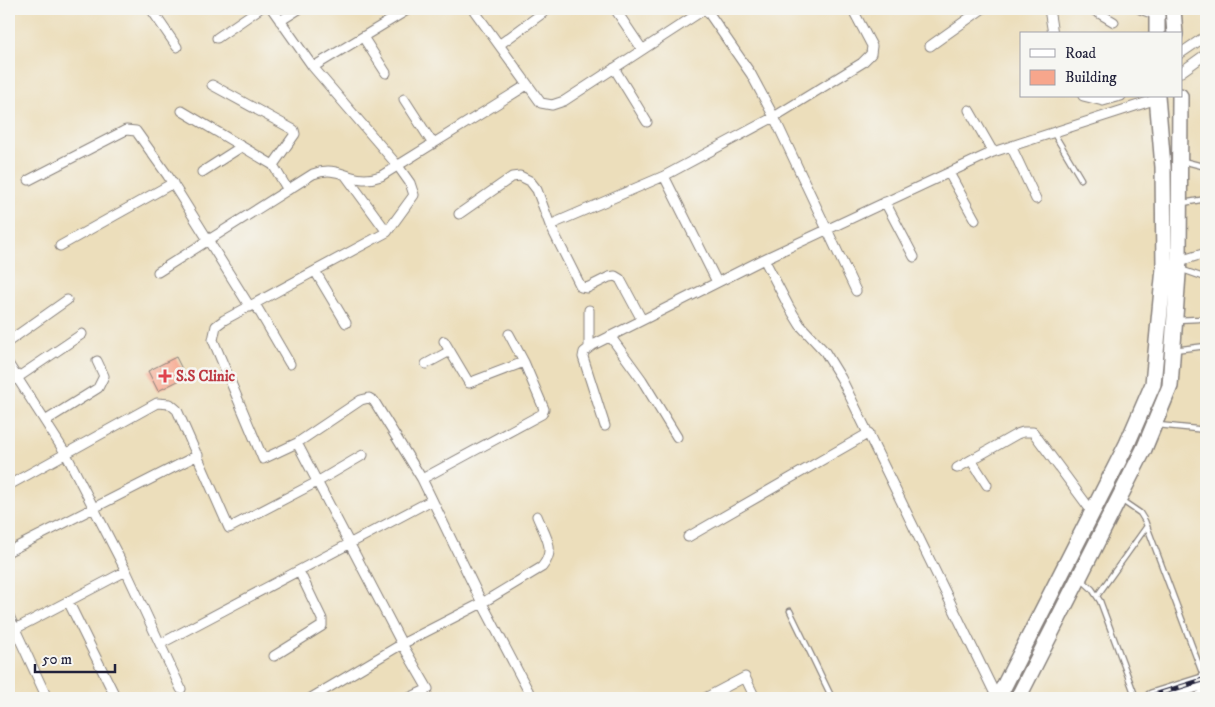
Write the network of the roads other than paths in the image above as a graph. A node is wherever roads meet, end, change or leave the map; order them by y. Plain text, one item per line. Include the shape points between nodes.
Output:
1 (151, 9) edge
2 (259, 9) edge
3 (272, 9) edge
4 (298, 9) edge
5 (409, 9) edge
6 (473, 9) edge
7 (548, 9) edge
8 (615, 9) edge
9 (705, 9) edge
10 (982, 9) edge
11 (1050, 9) edge
12 (1092, 9) edge
13 (1140, 9) edge
14 (1173, 9) edge
15 (854, 12) dead end
16 (1157, 12) edge
17 (280, 21) junction
18 (1114, 22) dead end
19 (1053, 32) edge
20 (1157, 32) edge
21 (1175, 32) edge
22 (1206, 36) edge
23 (363, 37) junction
24 (216, 38) dead end
25 (499, 45) junction
26 (177, 46) dead end
27 (930, 46) dead end
28 (642, 49) junction
29 (1182, 52) edge
30 (1206, 54) edge
31 (313, 67) junction
32 (614, 68) junction
33 (1182, 71) edge
34 (386, 73) dead end
35 (212, 85) dead end
36 (527, 85) junction
37 (1091, 98) edge
38 (1114, 98) edge
39 (1154, 98) edge
40 (1157, 98) edge
41 (1180, 98) edge
42 (404, 100) dead end
43 (969, 110) dead end
44 (182, 111) dead end
45 (774, 117) junction
46 (647, 122) dead end
47 (1053, 132) junction
48 (433, 144) junction
49 (1012, 146) junction
50 (241, 147) junction
51 (992, 152) junction
52 (1180, 160) junction
53 (273, 165) junction
54 (398, 166) junction
55 (1206, 167) edge
56 (202, 172) dead end
57 (949, 173) junction
58 (346, 176) junction
59 (664, 176) junction
60 (1081, 179) dead end
61 (29, 180) dead end
62 (173, 183) junction
63 (288, 190) junction
64 (1036, 199) dead end
65 (1206, 199) edge
66 (885, 202) junction
67 (1179, 203) junction
68 (459, 214) dead end
69 (975, 220) dead end
70 (550, 225) junction
71 (829, 229) junction
72 (387, 232) junction
73 (208, 241) junction
74 (60, 246) dead end
75 (1206, 253) edge
76 (914, 257) dead end
77 (764, 259) junction
78 (1174, 266) junction
79 (315, 271) junction
80 (158, 272) dead end
81 (1206, 278) edge
82 (717, 282) junction
83 (856, 291) dead end
84 (67, 300) dead end
85 (253, 305) junction
86 (589, 310) dead end
87 (1206, 315) edge
88 (642, 320) junction
89 (1175, 320) junction
90 (346, 323) dead end
91 (82, 334) dead end
92 (509, 334) dead end
93 (610, 336) junction
94 (9, 341) edge
95 (444, 341) dead end
96 (1206, 346) edge
97 (588, 348) junction
98 (1173, 350) junction
99 (450, 351) junction
100 (97, 361) dead end
101 (524, 362) junction
102 (290, 364) dead end
103 (426, 364) dead end
104 (9, 365) edge
105 (17, 378) junction
106 (44, 421) junction
107 (1154, 424) junction
108 (605, 426) dead end
109 (1206, 430) edge
110 (869, 433) junction
111 (677, 437) dead end
112 (297, 443) junction
113 (66, 454) junction
114 (198, 455) junction
115 (363, 455) dead end
116 (972, 460) junction
117 (958, 468) dead end
118 (422, 479) junction
119 (317, 482) junction
120 (987, 485) dead end
121 (9, 486) edge
122 (1119, 499) junction
123 (432, 500) junction
124 (94, 508) junction
125 (1093, 513) junction
126 (537, 516) dead end
127 (1147, 526) junction
128 (688, 536) dead end
129 (350, 544) junction
130 (9, 551) edge
131 (299, 570) junction
132 (126, 571) junction
133 (1079, 578) junction
134 (1098, 596) junction
135 (68, 601) junction
136 (482, 603) junction
137 (790, 611) dead end
138 (9, 616) edge
139 (15, 629) junction
140 (162, 643) junction
141 (402, 644) junction
142 (274, 656) dead end
143 (1206, 681) edge
144 (181, 689) dead end
145 (1206, 697) edge
146 (46, 698) edge
147 (116, 698) edge
148 (310, 698) edge
149 (409, 698) edge
150 (532, 698) edge
151 (705, 698) edge
152 (755, 698) edge
153 (832, 698) edge
154 (998, 698) edge
155 (1018, 698) edge
156 (1136, 698) edge
157 (1152, 698) edge
158 (1202, 698) edge

1 - 26 street
2 - 24 street
3 - 17 street
4 - 17 street
5 - 23 street
6 - 25 street
7 - 25 street
8 - 28 street
9 - 28 street
9 - 45 street via 751,74
10 - 27 street
11 - 19 street
12 - 18 street
13 - 16 street
14 - 21 main road
15 - 45 street via 872,46 871,54 862,63
16 - 20 main road
17 - 31 street
22 - 29 street
23 - 31 street
23 - 34 street
25 - 36 street
28 - 32 street
30 - 33 street
31 - 54 street
32 - 36 street via 564,101 552,105 542,103
32 - 46 street
35 - 53 street via 294,130
36 - 48 street
37 - 38 street via 1103,101
39 - 47 street
40 - 78 main road
41 - 52 main road
42 - 48 street
43 - 51 street
44 - 50 street
45 - 59 street
45 - 71 street
47 - 49 street
47 - 60 lane
48 - 54 street
49 - 51 street
49 - 64 street
50 - 53 street
50 - 56 street
51 - 57 street
52 - 55 lane
52 - 67 main road
53 - 63 street
54 - 58 street via 372,180
54 - 72 street via 414,194
57 - 66 street
57 - 69 street
58 - 63 street via 326,170 313,174
58 - 72 street
59 - 70 street
59 - 82 street
61 - 62 street via 131,129 143,137
62 - 73 street
62 - 74 street
63 - 73 street
65 - 67 lane
66 - 71 street
66 - 76 street
67 - 78 main road
68 - 70 street via 505,181 520,176 538,190
70 - 88 street via 581,287 587,288 615,276 620,279
71 - 77 street
71 - 83 street
72 - 79 street
73 - 80 street
73 - 85 street
75 - 78 street
77 - 82 street
77 - 110 street via 796,319 825,352 841,378
78 - 81 lane
78 - 89 main road
78 - 125 main road via 1153,384
79 - 85 street
79 - 90 street
82 - 88 street
84 - 94 street
85 - 102 street
85 - 112 street via 216,326 213,340 263,459
86 - 97 street
87 - 89 lane via 1188,321
88 - 93 street
89 - 98 main road
91 - 105 street
92 - 101 street
93 - 97 street
93 - 111 street
95 - 99 street
96 - 98 lane
97 - 108 street via 583,357
98 - 107 main road via 1170,386
99 - 101 street via 469,383
99 - 103 street
100 - 106 street via 104,376 98,388
101 - 118 street via 544,409 542,414
104 - 105 street
105 - 106 street
106 - 113 street
107 - 109 lane
107 - 122 main road
110 - 128 street
110 - 154 street
112 - 118 street via 361,400 369,398 380,407
112 - 119 street
113 - 114 street via 163,402 176,410
113 - 121 street
113 - 124 street
114 - 119 street via 229,528
114 - 124 street
115 - 119 street
116 - 117 street
116 - 120 street
116 - 125 street via 1023,432 1033,432
118 - 123 street
119 - 129 street
122 - 127 lane via 1140,513
122 - 133 main road
123 - 129 street
123 - 136 street
124 - 130 street
124 - 132 street
125 - 154 main road
126 - 136 street via 550,550 549,559 542,568
127 - 134 lane
127 - 143 lane
129 - 131 street
129 - 141 street
131 - 140 street
131 - 142 street via 322,619 322,626
132 - 135 street
132 - 140 street
133 - 134 lane
133 - 155 main road
134 - 156 lane
135 - 139 street
135 - 147 street
136 - 141 street
136 - 150 street
137 - 153 lane
138 - 139 street
139 - 146 street
140 - 144 street
141 - 148 street
141 - 149 street via 428,688
143 - 157 main road
145 - 158 main road
151 - 152 street via 745,677

